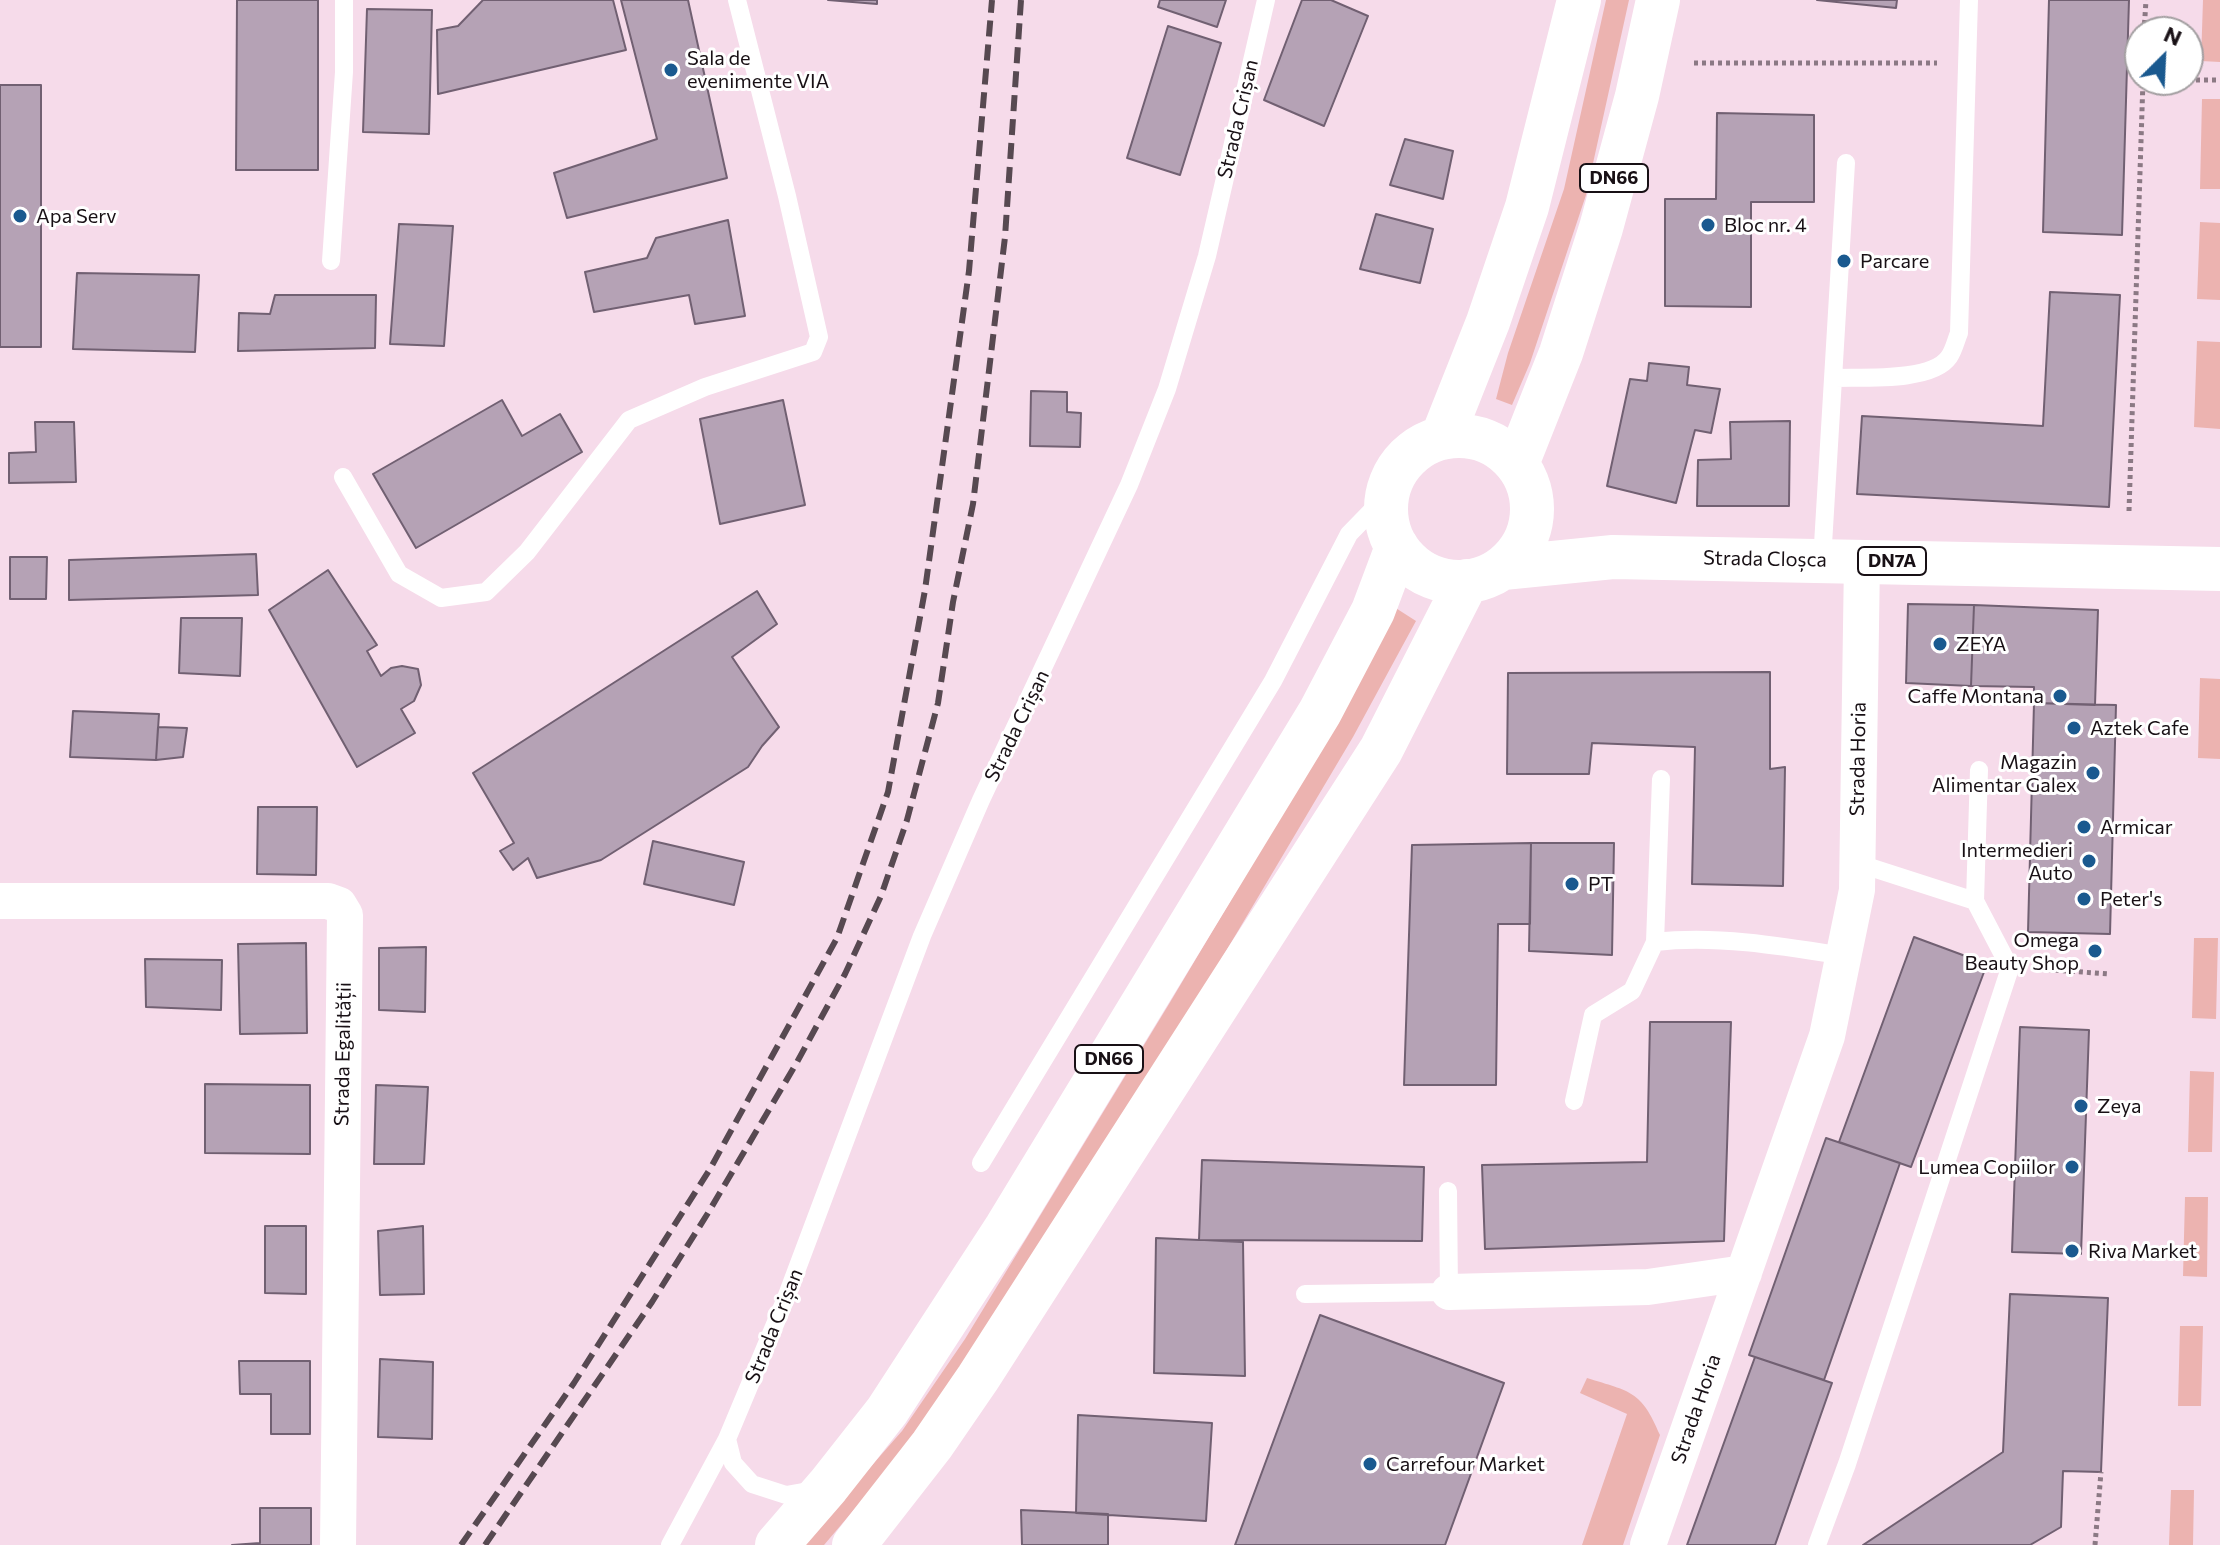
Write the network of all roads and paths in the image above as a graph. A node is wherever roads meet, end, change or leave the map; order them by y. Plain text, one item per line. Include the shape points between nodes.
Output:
1 (344, 0) edge
2 (737, 0) edge
3 (1266, 0) edge
4 (1579, 0) edge
5 (1658, 0) edge
6 (1969, 0) edge
7 (1694, 63) dead end
8 (1967, 63) junction
9 (2142, 96) edge
10 (1846, 163) dead end
11 (331, 261) dead end
12 (1834, 378) junction
13 (1442, 438) junction
14 (1517, 464) junction
15 (343, 477) dead end
16 (1388, 494) junction
17 (1533, 509) junction
18 (2129, 511) dead end
19 (1397, 547) junction
20 (1613, 557) junction
21 (1842, 561) junction
22 (2220, 569) edge
23 (1485, 575) junction
24 (1979, 770) dead end
25 (1661, 779) dead end
26 (1857, 863) junction
27 (0, 901) edge
28 (1975, 901) junction
29 (1655, 942) junction
30 (1844, 956) junction
31 (2010, 968) junction
32 (2110, 974) dead end
33 (1574, 1101) dead end
34 (981, 1163) dead end
35 (1448, 1191) dead end
36 (1744, 1273) junction
37 (1449, 1292) junction
38 (1305, 1294) dead end
39 (727, 1439) junction
40 (2101, 1472) dead end
41 (828, 1486) junction
42 (338, 1545) edge
43 (670, 1545) edge
44 (777, 1545) edge
45 (854, 1545) edge
46 (1648, 1545) edge
47 (1817, 1545) edge
48 (2095, 1545) edge

1 - 11 lane
2 - 15 lane via 819,337 813,352 705,387 629,420 527,552 486,592 441,598 399,574
3 - 39 lane, Strada Crișan via 1207,256 1167,389 1129,485 922,936 786,1298
4 - 13 main road via 1527,207
5 - 14 main road, DN66 via 1601,228 1561,353
6 - 8 lane
7 - 8 path
8 - 12 lane via 1959,333 1949,358 1931,371
9 - 18 path
10 - 12 lane
12 - 21 lane
13 - 14 main road via 1477,438
13 - 16 main road via 1401,464
14 - 17 main road via 1526,477
16 - 19 main road via 1389,531
16 - 34 lane via 1349,534 1273,681
17 - 20 main road
17 - 23 main road via 1521,548
19 - 23 main road via 1433,577
19 - 41 main road, DN66 via 1373,611 1312,725 998,1241 887,1411
20 - 21 main road, Strada Cloșca / DN7A
20 - 23 main road, Strada Cloșca / DN7A
21 - 22 main road, Strada Cloșca / DN7A
21 - 26 street, Strada Horia
23 - 45 main road, DN66 via 1381,750 986,1366
24 - 28 lane
25 - 29 lane
26 - 28 lane
26 - 30 street, Strada Horia
27 - 42 street, Strada Egalității via 328,901 345,915
28 - 31 lane
29 - 30 lane via 1779,945
29 - 33 lane via 1632,991 1593,1015
30 - 36 street, Strada Horia via 1827,1036
31 - 32 path
31 - 47 lane
35 - 37 lane
36 - 37 street via 1648,1287
36 - 46 street, Strada Horia
37 - 38 lane
39 - 41 lane via 733,1463 752,1484 786,1495
39 - 43 lane, Strada Crișan
40 - 48 path
41 - 44 main road, DN66

